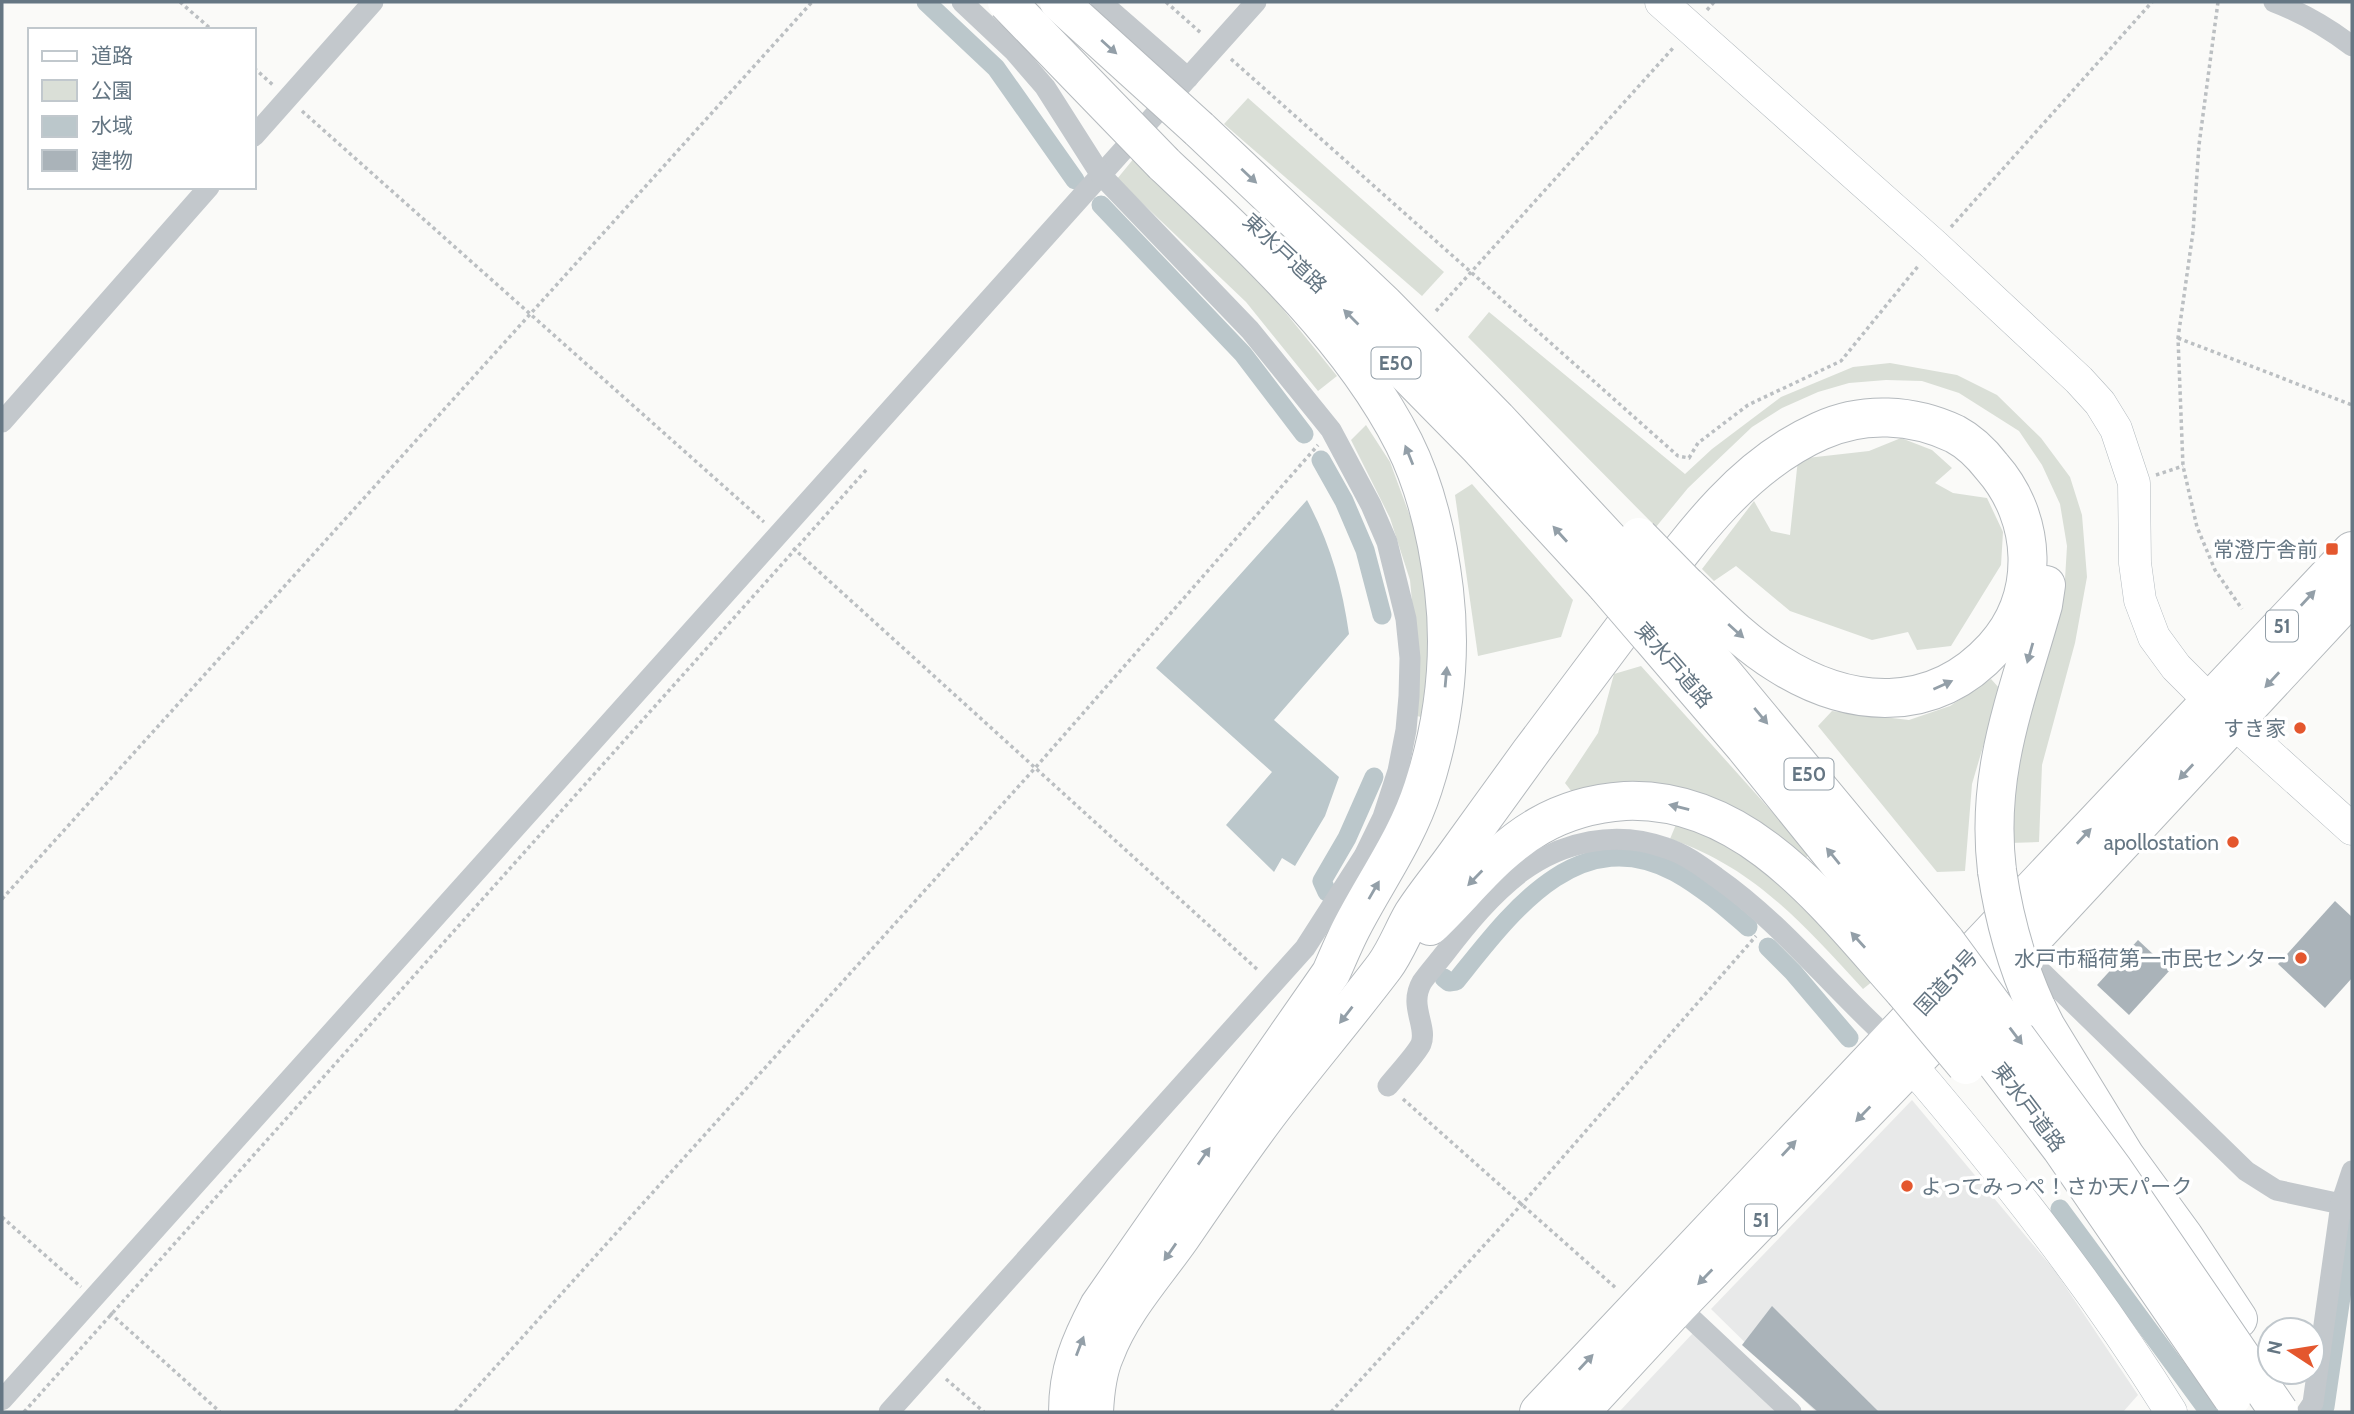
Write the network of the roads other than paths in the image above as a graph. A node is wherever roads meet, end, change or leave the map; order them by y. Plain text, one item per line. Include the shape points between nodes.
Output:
1 (373, 2) edge
2 (962, 2) edge
3 (1009, 2) edge
4 (1059, 2) edge
5 (1101, 2) edge
6 (1256, 2) edge
7 (1661, 2) edge
8 (2274, 2) edge
9 (2352, 46) edge
10 (1188, 78) junction
11 (256, 134) edge
12 (1179, 148) junction
13 (1101, 175) junction
14 (207, 189) edge
15 (2, 422) edge
16 (2352, 551) edge
17 (1624, 560) junction
18 (2352, 595) edge
19 (1668, 609) junction
20 (2222, 712) junction
21 (2352, 829) edge
22 (2021, 951) junction
23 (1389, 961) junction
24 (1924, 966) junction
25 (1331, 973) junction
26 (1900, 1052) junction
27 (1388, 1086) road end
28 (2352, 1171) edge
29 (2347, 1207) edge
30 (1678, 1306) junction
31 (2256, 1348) edge
32 (2278, 1386) edge
33 (2, 1400) edge
34 (2237, 1405) edge
35 (889, 1412) edge
36 (1068, 1412) edge
37 (1094, 1412) edge
38 (1539, 1412) edge
39 (1580, 1412) edge
40 (1791, 1412) edge
41 (2171, 1412) edge
42 (2279, 1412) edge
43 (2289, 1412) edge
44 (2307, 1412) edge

1 - 11 street
2 - 13 street via 1045,87
3 - 12 highway, bridge
4 -> 12 highway, 東水戸道路 / E50, bridge
5 - 10 street
6 - 10 street
7 - 20 street via 1934,245 2079,380 2105,412 2116,429 2134,483 2134,563 2140,600 2154,638
8 - 9 street via 2302,12
10 - 13 street
17 -> 12 highway, 東水戸道路 / E50 via 1478,446
12 -> 17 highway, 東水戸道路 / E50 via 1391,296 1507,406
25 -> 12 highway via 1402,838 1436,745 1448,654 1435,530 1405,444 1383,406 1352,361 1233,229
13 - 33 street
13 - 35 street via 1250,330 1331,430 1387,542 1406,619 1410,658 1406,730 1383,817 1364,856 1305,948
14 - 15 street
20 -> 16 highway, 国道51号 / 51
17 - 19 highway, 東水戸道路 / E50, bridge
17 - 19 highway, bridge
18 -> 20 highway, 国道51号 / 51
19 -> 23 highway via 1741,636 1800,676 1850,695 1899,698 1963,675 2001,640 2024,592 2028,545 2006,482 1981,453 1958,436 1916,420 1870,417 1826,428 1789,446 1748,476 1680,552 1414,913
19 - 24 highway, 東水戸道路 / E50 via 1745,747
20 - 21 street
20 -> 22 highway, 国道51号 / 51
26 -> 20 highway, 国道51号 / 51
22 - 26 highway, 国道51号 / 51
22 - 29 street via 2246,1171 2276,1190
24 -> 23 highway via 1814,892 1747,836 1707,815 1642,801 1601,803 1539,825 1488,865 1432,925
23 -> 37 highway via 1266,1116 1124,1318 1103,1358
24 - 34 highway, bridge via 2049,1163
24 -> 42 highway, 東水戸道路 / E50, bridge via 2121,1181
25 -> 31 highway, bridge via 1373,939 1595,636 1723,476 1762,439 1832,406 1890,396 1924,401 1965,418 1998,442 2035,496 2048,544 2043,605 2004,738 1993,811 1997,871 2012,946 2046,1027 2125,1156
36 -> 25 highway via 1072,1365 1099,1306
26 - 27 street via 1747,899 1668,848 1617,839 1561,849 1498,890 1421,984 1416,1004 1421,1044
26 -> 30 highway, 国道51号 / 51
38 -> 26 highway, 国道51号 / 51 via 1636,1307
26 - 41 street via 2029,1210
28 - 29 street
29 - 44 street via 2313,1403
30 - 39 highway, 国道51号 / 51
30 - 40 street
32 - 43 highway

